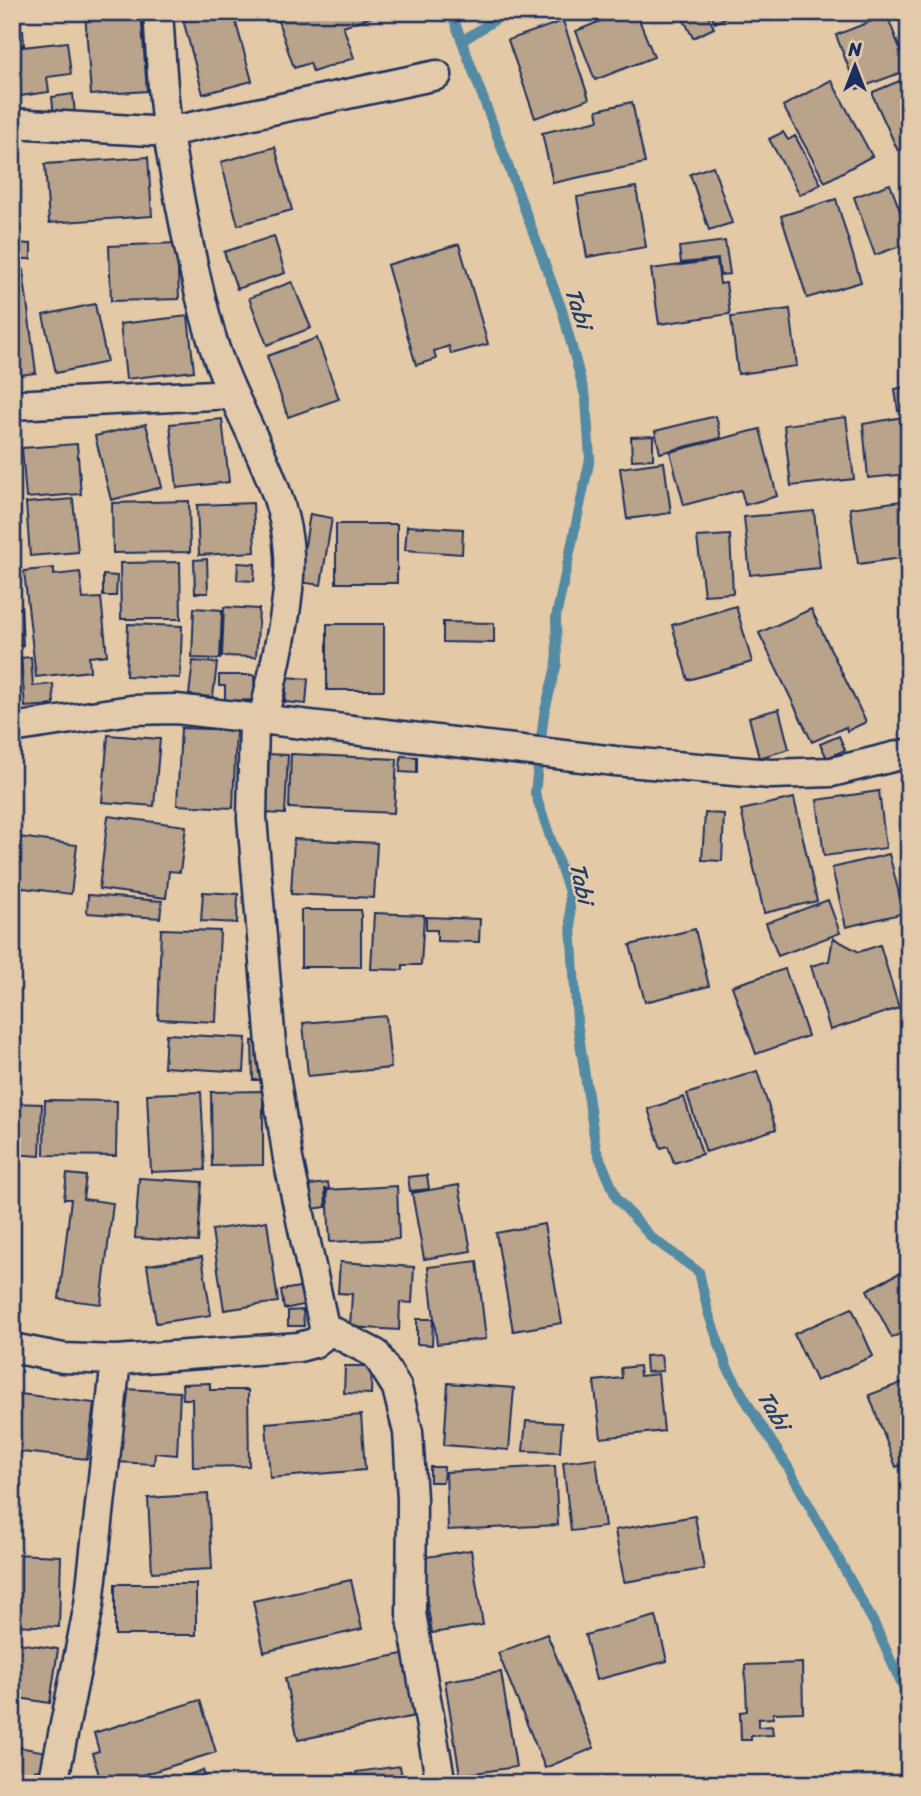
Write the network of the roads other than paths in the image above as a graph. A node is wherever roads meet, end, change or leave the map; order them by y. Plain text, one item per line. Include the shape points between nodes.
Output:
1 (158, 12) edge
2 (438, 75) dead end
3 (12, 123) edge
4 (168, 132) junction
5 (233, 394) junction
6 (12, 405) edge
7 (259, 720) junction
8 (12, 728) edge
9 (909, 753) edge
10 (324, 1328) junction
11 (12, 1348) edge
12 (116, 1360) junction
13 (53, 1784) edge
14 (441, 1784) edge

1 - 4 street
2 - 4 street
3 - 4 street
4 - 5 street via 211,337
5 - 6 street
5 - 7 street via 275,492 289,555 288,593
7 - 8 street via 176,709 131,710
7 - 9 street via 601,760 771,774 832,772
7 - 10 street via 252,818 272,1056 288,1159
10 - 12 street via 322,1337 299,1347
10 - 14 street via 376,1354 397,1388 408,1432 411,1613
11 - 12 street via 63,1358
12 - 13 street via 89,1605

